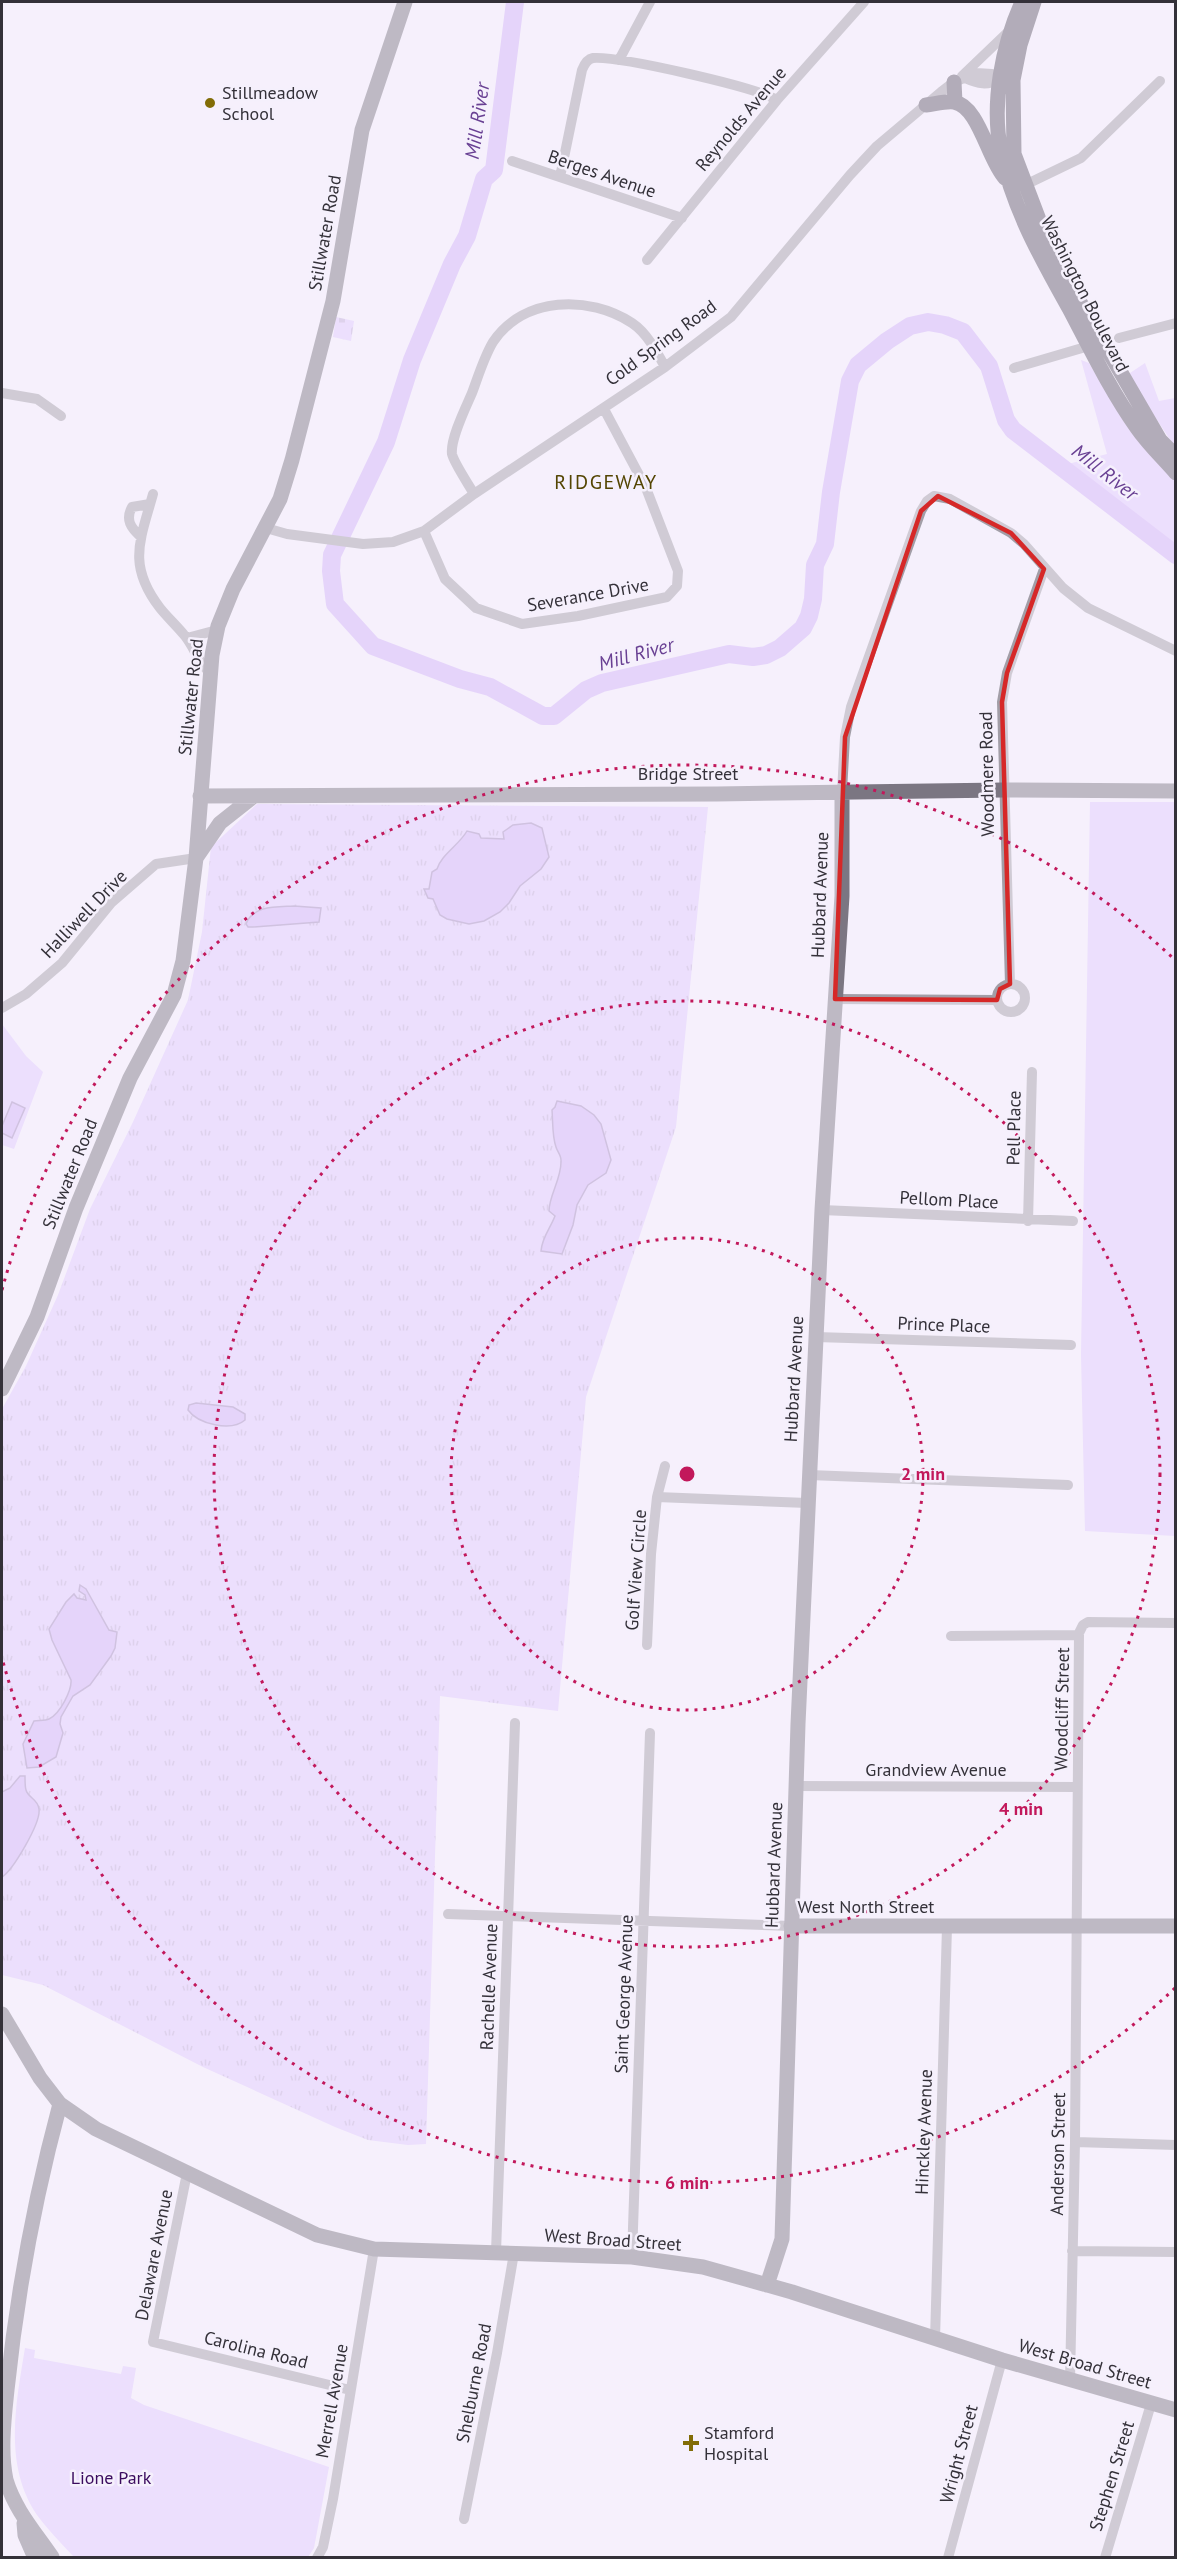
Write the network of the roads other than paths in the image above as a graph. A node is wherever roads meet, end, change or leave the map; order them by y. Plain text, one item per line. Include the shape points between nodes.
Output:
1 (405, 2) edge
2 (651, 2) edge
3 (864, 2) edge
4 (1022, 2) edge
5 (1034, 2) edge
6 (1009, 31) junction
7 (619, 60) junction
8 (959, 80) junction
9 (1006, 80) junction
10 (1160, 81) dead end
11 (777, 100) junction
12 (955, 102) junction
13 (926, 105) junction
14 (512, 161) dead end
15 (560, 177) junction
16 (1017, 185) junction
17 (682, 218) junction
18 (647, 260) dead end
19 (1176, 323) edge
20 (1119, 338) dead end
21 (1089, 346) junction
22 (665, 367) junction
23 (1014, 368) dead end
24 (2, 393) edge
25 (604, 409) junction
26 (61, 416) dead end
27 (1176, 456) edge
28 (1176, 473) edge
29 (474, 494) junction
30 (266, 528) junction
31 (424, 531) junction
32 (141, 537) junction
33 (1044, 569) junction
34 (217, 630) junction
35 (187, 638) junction
36 (1176, 651) edge
37 (211, 674) junction
38 (1003, 790) junction
39 (1176, 791) edge
40 (842, 792) junction
41 (201, 796) junction
42 (254, 796) junction
43 (196, 858) junction
44 (1010, 984) junction
45 (835, 999) junction
46 (997, 1000) junction
47 (2, 1008) edge
48 (1032, 1072) dead end
49 (822, 1210) junction
50 (1028, 1221) junction
51 (1073, 1221) dead end
52 (816, 1337) junction
53 (1071, 1345) dead end
54 (2, 1389) edge
55 (664, 1466) dead end
56 (809, 1475) junction
57 (1068, 1485) dead end
58 (657, 1497) junction
59 (807, 1503) junction
60 (1176, 1623) edge
61 (1079, 1635) junction
62 (951, 1636) dead end
63 (647, 1645) dead end
64 (515, 1723) dead end
65 (650, 1733) dead end
66 (796, 1786) junction
67 (1077, 1787) junction
68 (448, 1914) dead end
69 (508, 1916) junction
70 (643, 1921) junction
71 (791, 1926) junction
72 (1176, 1926) edge
73 (947, 1927) junction
74 (1076, 1928) junction
75 (2, 2014) edge
76 (60, 2104) junction
77 (1075, 2142) junction
78 (1176, 2145) edge
79 (186, 2173) junction
80 (374, 2249) junction
81 (1072, 2251) junction
82 (496, 2252) junction
83 (1176, 2252) edge
84 (514, 2253) junction
85 (632, 2257) junction
86 (767, 2285) junction
87 (935, 2339) junction
88 (7, 2340) edge
89 (153, 2342) joint
90 (1002, 2360) junction
91 (1070, 2380) junction
92 (350, 2390) junction
93 (1151, 2404) junction
94 (1176, 2410) edge
95 (2, 2452) edge
96 (464, 2519) dead end
97 (24, 2520) junction
98 (51, 2557) edge
99 (35, 2558) edge
100 (317, 2558) edge
101 (948, 2558) edge
102 (1105, 2558) edge

1 - 30 main road, Stillwater Road via 363,130 333,301 292,460
2 - 7 street
3 - 11 street, Reynolds Avenue
4 - 6 main road, Cold Spring Road
5 - 9 main road
6 - 8 street, Cold Spring Road
6 - 9 main road, Cold Spring Road
7 - 11 street via 727,84
7 - 15 street via 591,58 584,64
8 - 9 street via 991,84
8 - 12 main road
8 - 13 street, Cold Spring Road
9 - 16 main road, Washington Boulevard via 1001,150
10 - 16 street via 1081,158
11 - 17 street, Reynolds Avenue
12 - 13 main road
12 - 16 main road via 972,114 998,171
13 - 22 street, Cold Spring Road via 849,175 730,317
14 - 15 street, Berges Avenue
15 - 17 street, Berges Avenue
16 - 21 main road, Washington Boulevard via 1036,249
16 - 27 main road, Washington Boulevard via 1052,254 1160,440
17 - 18 street, Reynolds Avenue
19 - 20 street
21 - 23 street
21 - 28 main road, Washington Boulevard via 1138,429
22 - 25 street, Cold Spring Road
22 - 29 street via 633,324 599,309 570,304 546,306 518,317 493,342 458,425 452,454
24 - 26 street via 37,399
25 - 29 street, Cold Spring Road
25 - 31 street, Severance Drive via 646,488 678,571 677,586 667,597 522,624 476,608 445,579
29 - 31 street, Cold Spring Road
30 - 31 street, Cold Spring Road via 363,544 393,543
30 - 34 main road, Stillwater Road via 232,589
32 - 32 street via 152,499 132,507 128,514 129,525
32 - 35 street via 138,565 144,581 159,607
33 - 36 street via 1088,608
33 - 38 street, Woodmere Road via 1007,673 1002,702
33 - 40 street, Hubbard Avenue via 1011,533 950,499 930,498 921,511 851,707
34 - 35 street
34 - 37 main road, Stillwater Road
35 - 37 street via 200,663
37 - 41 main road, Stillwater Road
38 - 39 main road, Bridge Street
38 - 40 main road, Bridge Street
38 - 44 street, Woodmere Road
40 - 42 main road, Bridge Street
40 - 45 main road, Hubbard Avenue via 842,896
41 - 42 main road, Bridge Street
41 - 43 main road, Stillwater Road
42 - 43 main road via 220,823
43 - 47 street, Halliwell Drive via 156,864 111,903 62,963 26,994
43 - 54 main road, Stillwater Road via 183,961 174,995 130,1078 76,1208 37,1317
44 - 46 street via 1000,990
44 - 46 street, Woodmere Road via 1024,994 1020,1008 1006,1011
45 - 46 street, Woodmere Road
45 - 49 main road, Hubbard Avenue
48 - 50 street, Pell Place
49 - 50 street, Pellom Place
49 - 52 main road, Hubbard Avenue
50 - 51 street, Pellom Place
52 - 53 street, Prince Place
52 - 56 main road, Hubbard Avenue
55 - 58 street, Golf View Circle
56 - 57 street
56 - 59 main road, Hubbard Avenue
58 - 59 street
58 - 63 street, Golf View Circle
59 - 66 main road, Hubbard Avenue
60 - 61 street via 1088,1622
61 - 62 street
61 - 67 street, Woodcliff Street
64 - 69 street, Rachelle Avenue
65 - 70 street, Saint George Avenue
66 - 67 street, Grandview Avenue
66 - 71 main road, Hubbard Avenue
67 - 74 street, Woodcliff Street
68 - 69 street, West North Street
69 - 70 street, West North Street
69 - 82 street, Rachelle Avenue
70 - 71 street, West North Street
70 - 85 street, Saint George Avenue
71 - 73 main road, West North Street
71 - 86 main road, Hubbard Avenue via 782,2239
72 - 74 main road, West North Street
73 - 74 main road, West North Street
73 - 87 street, Hinckley Avenue
74 - 77 street, Anderson Street
75 - 76 main road, West Broad Street
76 - 79 main road, West Broad Street via 96,2129
76 - 88 main road
77 - 78 street
77 - 81 street, Anderson Street
79 - 80 main road, West Broad Street via 317,2235
79 - 89 street, Delaware Avenue
80 - 82 main road, West Broad Street
80 - 92 street, Merrell Avenue
81 - 83 street
81 - 91 street, Anderson Street
82 - 84 main road, West Broad Street
84 - 85 main road, West Broad Street
84 - 96 street, Shelburne Road
85 - 86 main road, West Broad Street via 703,2267
86 - 87 main road, West Broad Street
87 - 90 main road, West Broad Street
88 - 95 main road
89 - 92 street, Carolina Road
90 - 91 main road, West Broad Street
90 - 101 street, Wright Street
91 - 93 main road, West Broad Street
92 - 100 street, Merrell Avenue via 333,2499
93 - 94 main road, West Broad Street
93 - 102 street, Stephen Street
95 - 97 main road via 6,2481
97 - 98 main road
97 - 99 main road

